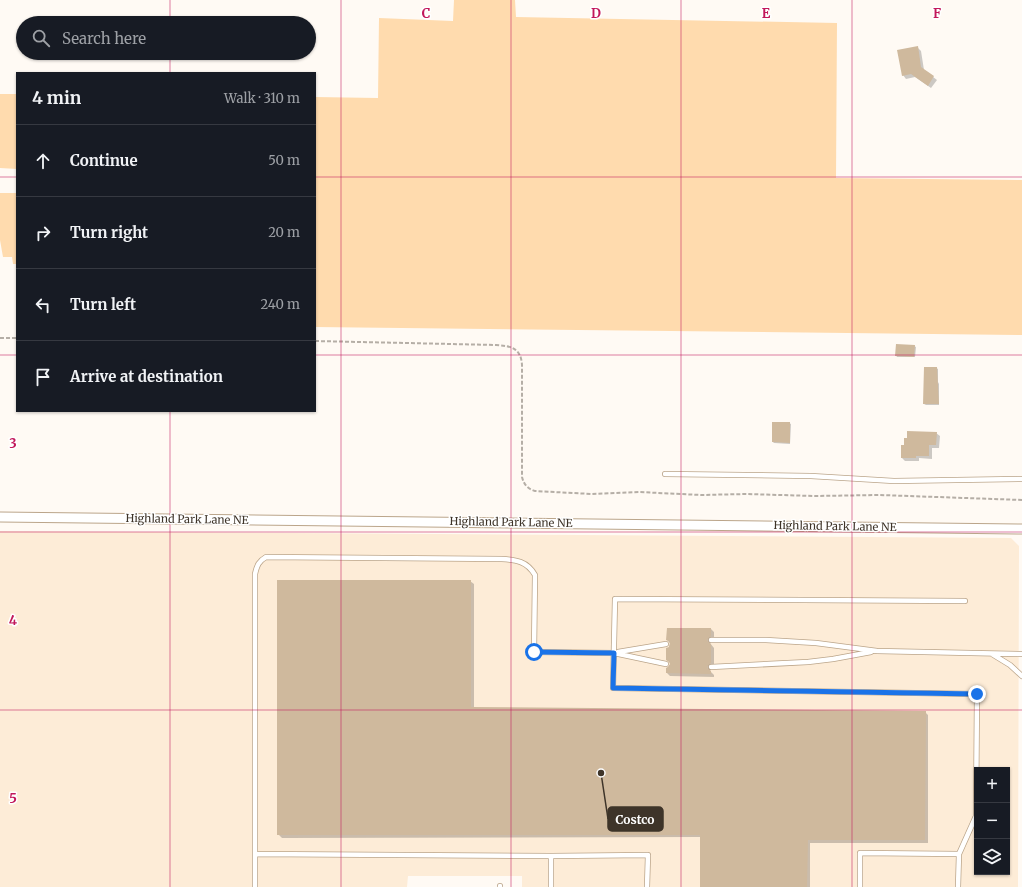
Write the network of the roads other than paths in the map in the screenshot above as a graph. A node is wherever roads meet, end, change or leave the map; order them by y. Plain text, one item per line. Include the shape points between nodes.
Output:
1 (664, 474) dead end
2 (1022, 479) edge
3 (0, 517) edge
4 (1022, 529) edge
5 (965, 600) dead end
6 (711, 640) dead end
7 (666, 644) dead end
8 (877, 651) junction
9 (614, 653) junction
10 (991, 653) junction
11 (1022, 654) edge
12 (666, 664) dead end
13 (711, 667) dead end
14 (1022, 676) edge
15 (255, 854) junction
16 (959, 854) junction
17 (551, 856) junction
18 (255, 887) edge
19 (551, 887) edge
20 (647, 887) edge
21 (860, 887) edge
22 (958, 887) edge

1 - 2 lane via 811,476 894,481
3 - 4 street, Highland Park Lane NE
5 - 9 lane via 616,599
6 - 8 lane via 816,643
7 - 9 lane
8 - 10 lane
8 - 13 lane via 808,662
9 - 12 lane
9 - 15 lane via 534,652 535,575 524,563 514,560 266,557 260,561 255,574
9 - 16 lane via 613,688 977,694 976,816
10 - 11 lane
10 - 14 lane
15 - 17 lane
15 - 18 lane
16 - 21 lane via 860,853
16 - 22 lane
17 - 19 lane
17 - 20 lane via 648,855

